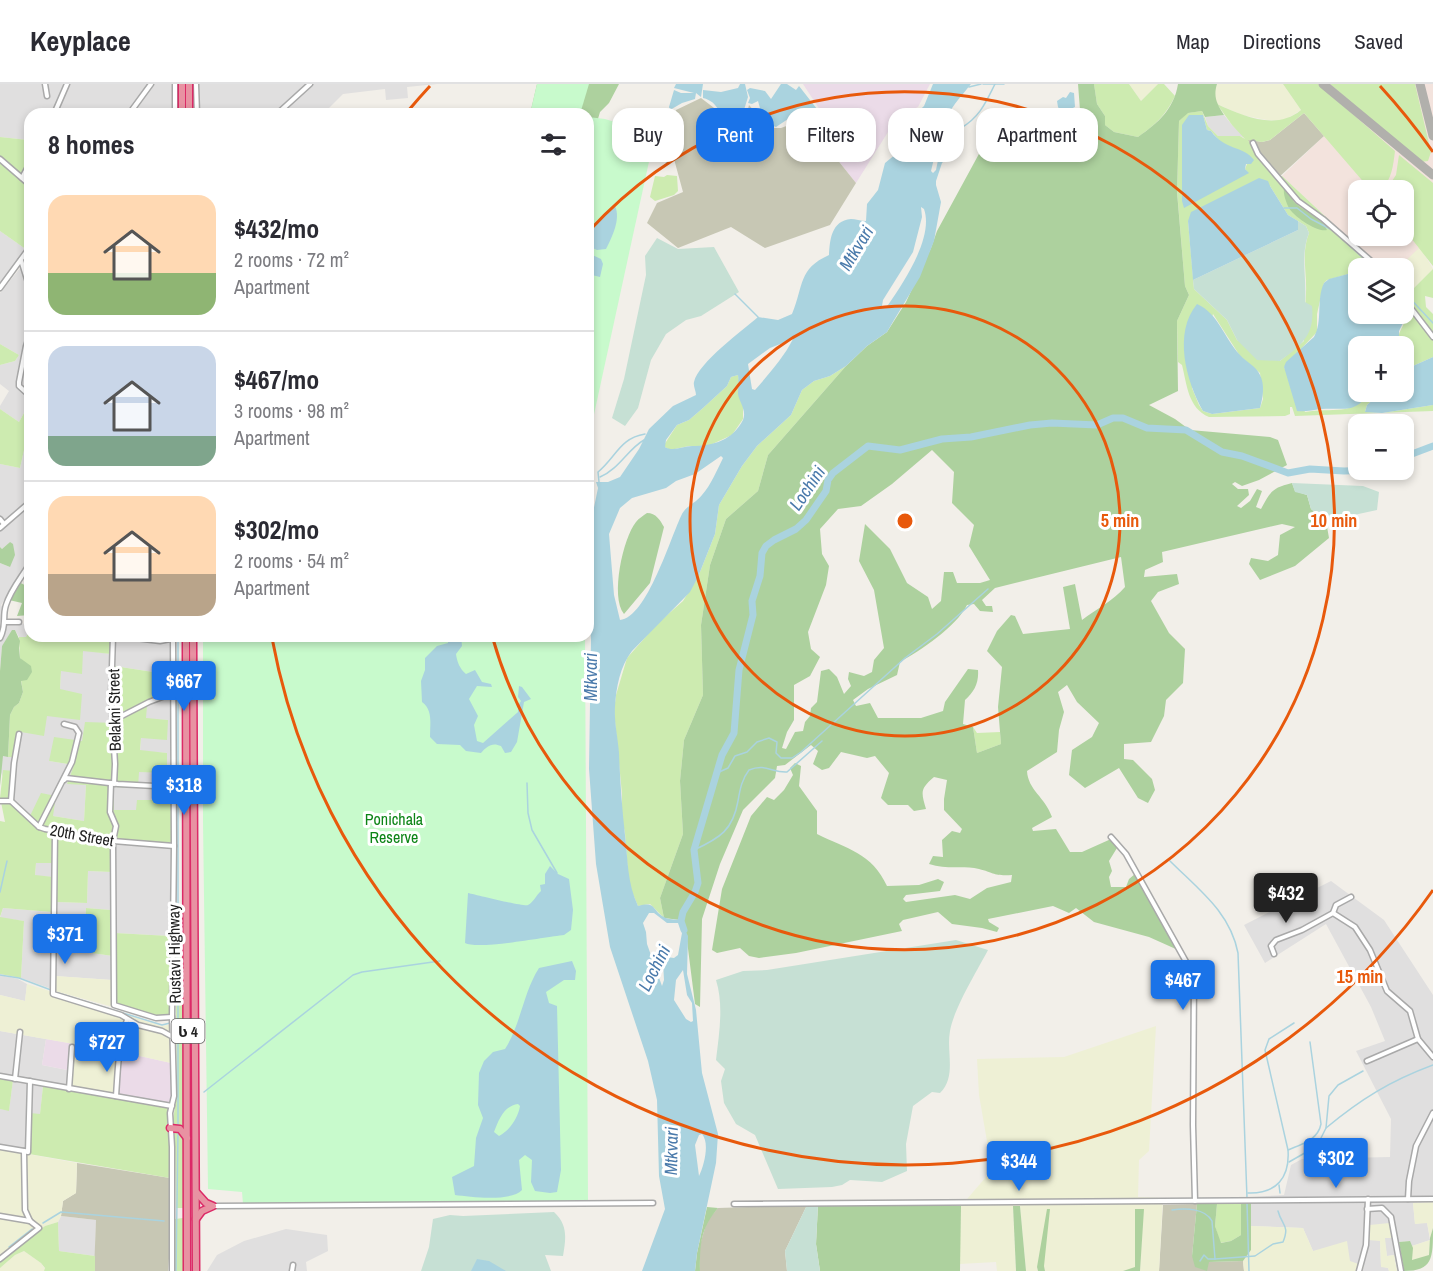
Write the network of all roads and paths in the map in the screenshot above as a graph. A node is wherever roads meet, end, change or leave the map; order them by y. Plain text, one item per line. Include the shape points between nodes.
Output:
1 (45, 84) edge
2 (67, 84) edge
3 (151, 84) edge
4 (175, 84) edge
5 (182, 84) edge
6 (189, 84) edge
7 (196, 84) edge
8 (310, 84) edge
9 (47, 96) dead end
10 (57, 108) edge
11 (133, 108) edge
12 (175, 108) edge
13 (182, 108) edge
14 (189, 108) edge
15 (197, 108) edge
16 (284, 108) edge
17 (1253, 143) dead end
18 (0, 159) edge
19 (24, 174) edge
20 (22, 178) joint
21 (24, 256) edge
22 (1368, 258) edge
23 (21, 260) junction
24 (24, 270) edge
25 (0, 288) edge
26 (1414, 312) edge
27 (1433, 337) edge
28 (24, 356) edge
29 (24, 390) edge
30 (24, 507) edge
31 (0, 519) edge
32 (4, 524) junction
33 (0, 528) edge
34 (24, 572) edge
35 (5, 622) junction
36 (19, 622) dead end
37 (0, 638) edge
38 (113, 642) edge
39 (172, 642) edge
40 (186, 642) edge
41 (194, 642) edge
42 (173, 693) junction
43 (113, 720) junction
44 (64, 724) dead end
45 (19, 734) dead end
46 (61, 781) junction
47 (113, 783) junction
48 (173, 787) junction
49 (189, 791) junction
50 (0, 801) edge
51 (11, 801) junction
52 (39, 827) junction
53 (53, 830) junction
54 (1111, 837) dead end
55 (113, 841) junction
56 (174, 846) junction
57 (1351, 897) dead end
58 (1333, 913) junction
59 (1274, 954) dead end
60 (172, 1018) junction
61 (127, 1020) junction
62 (20, 1032) dead end
63 (173, 1037) junction
64 (1418, 1039) junction
65 (72, 1047) dead end
66 (1433, 1057) edge
67 (1367, 1061) dead end
68 (0, 1076) edge
69 (15, 1079) junction
70 (30, 1082) junction
71 (69, 1089) junction
72 (116, 1096) junction
73 (172, 1106) junction
74 (1433, 1113) edge
75 (187, 1120) junction
76 (175, 1128) junction
77 (187, 1138) junction
78 (0, 1147) edge
79 (24, 1151) junction
80 (196, 1191) junction
81 (1368, 1199) junction
82 (1408, 1199) junction
83 (1433, 1199) edge
84 (1195, 1201) junction
85 (653, 1203) dead end
86 (734, 1204) dead end
87 (213, 1206) junction
88 (1367, 1209) junction
89 (0, 1216) edge
90 (196, 1220) junction
91 (30, 1221) junction
92 (0, 1259) edge
93 (293, 1265) dead end
94 (172, 1271) edge
95 (187, 1271) edge
96 (196, 1271) edge
97 (292, 1271) edge
98 (1359, 1271) edge
99 (1401, 1271) edge

1 - 9 street
2 - 10 street
3 - 11 street
4 - 12 street
5 - 13 highway
6 - 14 highway
7 - 15 street
8 - 16 street
17 - 22 street via 1298,201
18 - 20 street
19 - 20 street
21 - 23 street
23 - 24 street
23 - 25 street
26 - 27 street
28 - 29 street via 19,382
30 - 32 street
31 - 32 street
32 - 33 street
34 - 35 street via 5,607
35 - 36 street
35 - 37 street
38 - 43 street, Belakni Street
39 - 42 street
40 - 49 highway, Rustavi Highway
41 - 49 highway, Rustavi Highway
42 - 43 street
42 - 48 street
43 - 47 street, Belakni Street
44 - 46 street via 75,727 79,733 72,762
45 - 51 street
46 - 47 street via 66,778
46 - 52 street
47 - 48 street
47 - 55 street, Belakni Street
48 - 56 street
49 - 75 highway, Rustavi Highway / ს 4
49 - 80 highway, Rustavi Highway / ს 4
50 - 51 street
51 - 52 street, 20th Street
52 - 53 street, 20th Street
53 - 55 street, 20th Street
53 - 61 street via 53,994
54 - 84 street via 1126,854 1194,976
55 - 56 street, 20th Street
55 - 60 street, Belakni Street via 114,1005 156,1018
56 - 60 street
57 - 58 street via 1336,904
58 - 59 street via 1276,940 1271,946
58 - 64 street via 1355,927 1370,950 1387,991 1410,1011
60 - 63 street
61 - 63 street
61 - 72 street
62 - 69 street
63 - 73 street
64 - 66 street
64 - 67 street
65 - 71 street
68 - 69 street
69 - 70 street
70 - 71 street
70 - 79 street via 28,1152
71 - 72 street
72 - 73 street
73 - 76 street
74 - 82 street via 1416,1146
75 - 76 highway
75 - 77 highway, Rustavi Highway / ს 4
76 - 77 highway
76 - 94 street
77 - 95 highway, Rustavi Highway / ს 4
78 - 79 street
79 - 91 street via 25,1210
80 - 87 highway
80 - 90 highway, Rustavi Highway / ს 4
81 - 82 street
81 - 84 street
81 - 88 street
82 - 83 street
84 - 86 street
85 - 87 street
87 - 90 highway via 202,1211
88 - 98 street via 1366,1245
88 - 99 street via 1382,1208 1392,1217
89 - 91 street
90 - 96 highway, Rustavi Highway / ს 4
91 - 92 street via 39,1228
93 - 97 street

